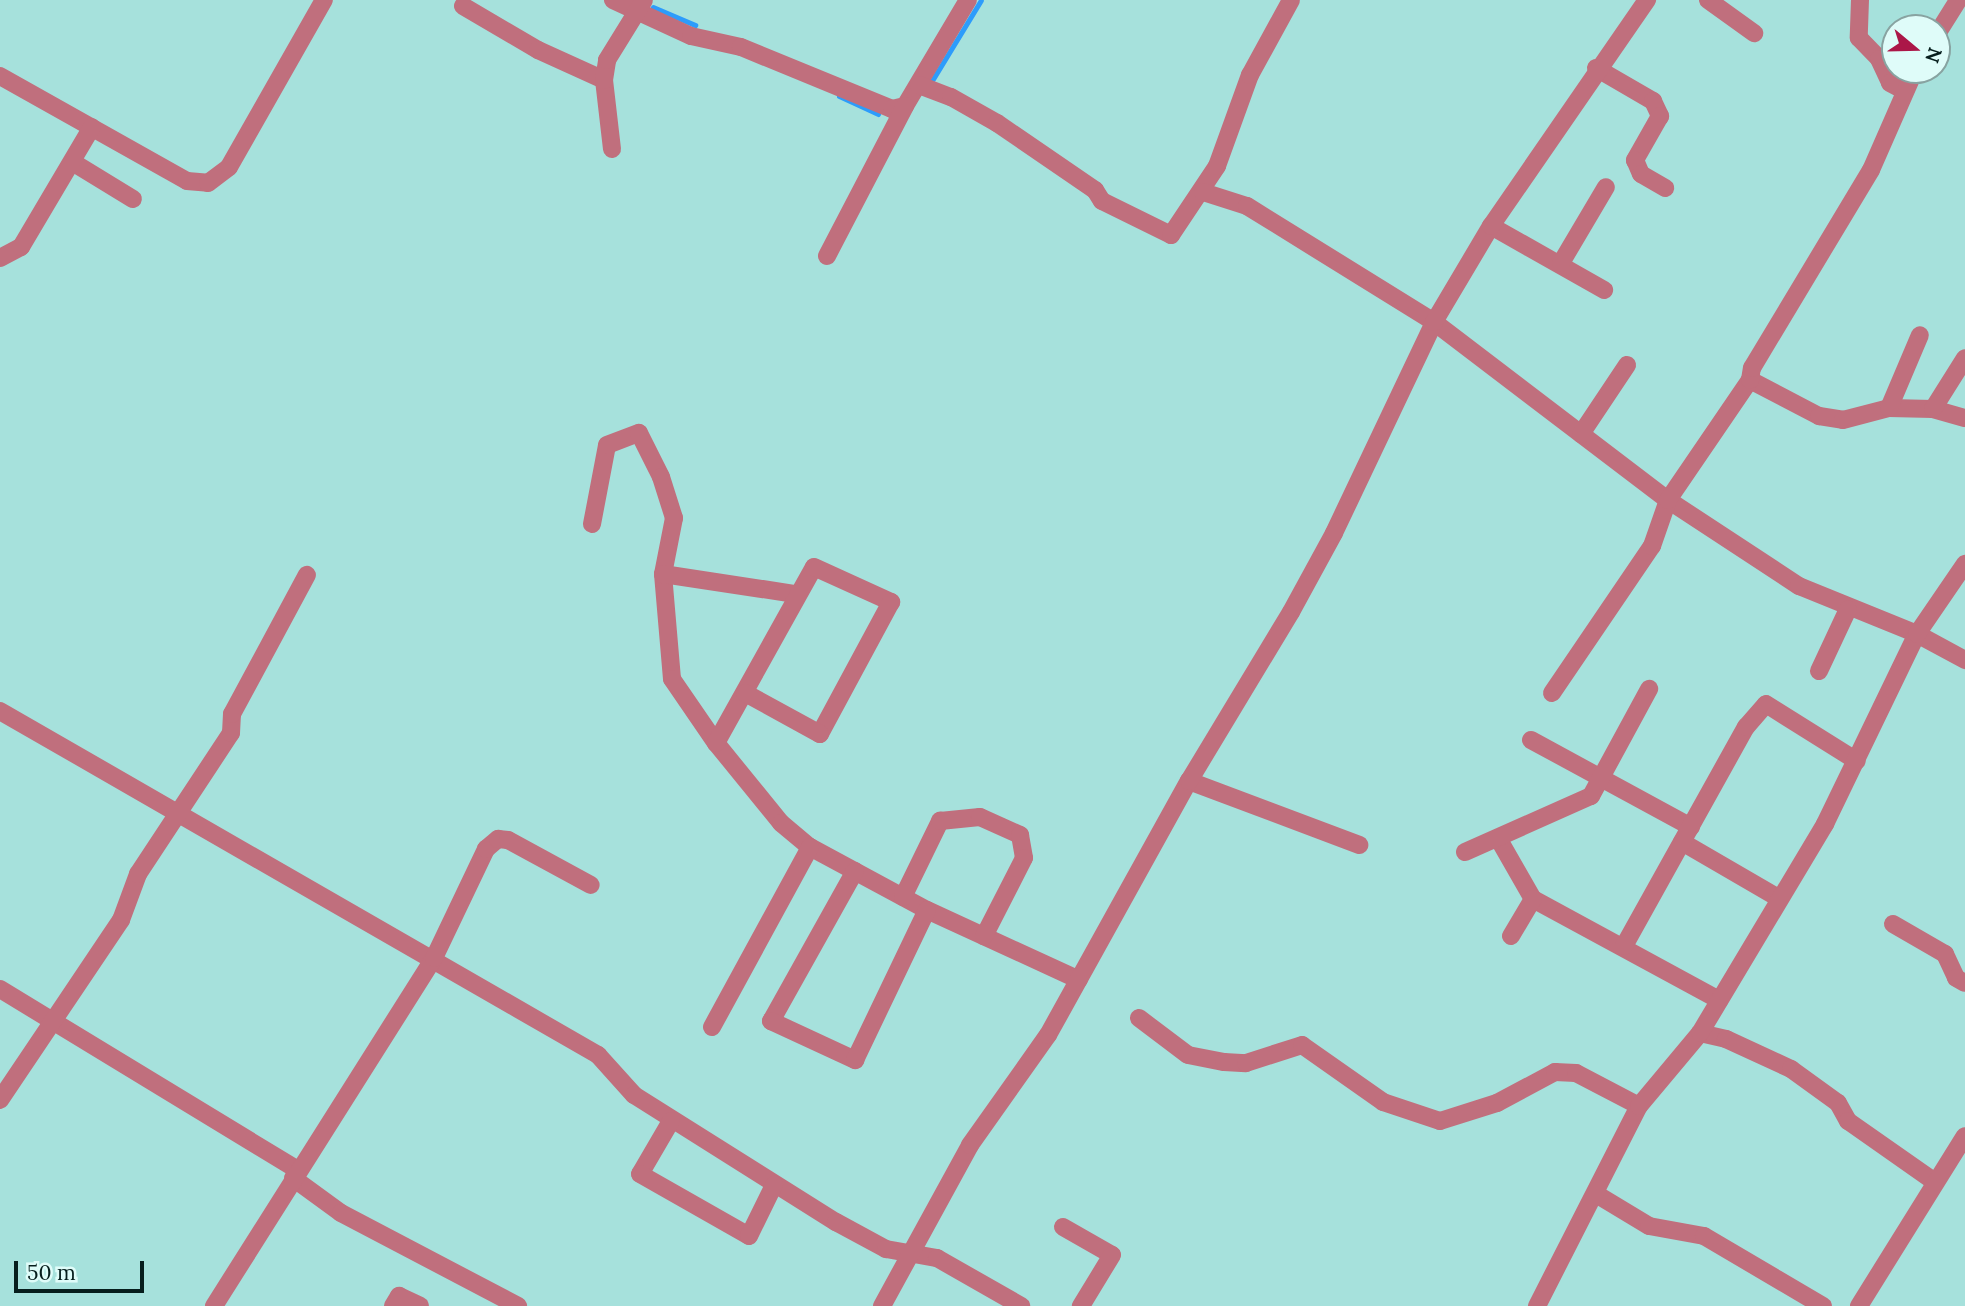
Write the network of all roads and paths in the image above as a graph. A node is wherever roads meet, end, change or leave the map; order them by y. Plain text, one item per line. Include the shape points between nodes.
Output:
1 (324, 0) edge
2 (613, 0) edge
3 (968, 0) edge
4 (1291, 0) edge
5 (1647, 0) edge
6 (1708, 0) edge
7 (1860, 0) edge
8 (463, 6) dead end
9 (640, 6) edge
10 (1754, 33) dead end
11 (1596, 68) junction
12 (0, 76) edge
13 (604, 80) junction
14 (1907, 84) edge
15 (919, 85) junction
16 (1903, 90) junction
17 (905, 106) junction
18 (92, 127) junction
19 (612, 149) dead end
20 (74, 163) junction
21 (1606, 187) dead end
22 (1665, 188) dead end
23 (1202, 192) junction
24 (133, 199) dead end
25 (1491, 226) junction
26 (1, 255) edge
27 (827, 256) dead end
28 (1561, 262) junction
29 (1604, 290) dead end
30 (1434, 322) junction
31 (1920, 335) dead end
32 (1965, 358) edge
33 (1627, 365) dead end
34 (1750, 380) junction
35 (1889, 408) junction
36 (1933, 408) junction
37 (1965, 418) edge
38 (1581, 434) junction
39 (1668, 500) junction
40 (592, 524) dead end
41 (1965, 564) edge
42 (663, 574) junction
43 (307, 575) dead end
44 (796, 594) junction
45 (1848, 609) junction
46 (1917, 634) junction
47 (1965, 660) edge
48 (1819, 671) dead end
49 (1649, 689) dead end
50 (745, 693) junction
51 (1552, 693) dead end
52 (0, 711) edge
53 (1531, 740) dead end
54 (716, 743) junction
55 (1857, 761) junction
56 (1602, 779) junction
57 (1189, 781) junction
58 (178, 815) junction
59 (1686, 835) junction
60 (1498, 838) junction
61 (1359, 845) dead end
62 (810, 847) junction
63 (1465, 852) dead end
64 (855, 871) junction
65 (591, 885) dead end
66 (903, 897) junction
67 (1533, 899) junction
68 (1780, 899) junction
69 (927, 910) junction
70 (1893, 925) dead end
71 (984, 936) junction
72 (1511, 936) dead end
73 (1625, 946) junction
74 (434, 958) junction
75 (1079, 980) junction
76 (1965, 983) edge
77 (0, 989) edge
78 (1719, 1000) junction
79 (1139, 1018) dead end
80 (51, 1021) junction
81 (712, 1027) dead end
82 (1700, 1033) junction
83 (0, 1100) edge
84 (1639, 1106) junction
85 (671, 1121) junction
86 (1965, 1136) edge
87 (295, 1174) junction
88 (1934, 1182) junction
89 (774, 1185) junction
90 (1596, 1194) junction
91 (1063, 1227) dead end
92 (910, 1254) junction
93 (993, 1299) edge
94 (214, 1306) edge
95 (393, 1306) edge
96 (420, 1306) edge
97 (518, 1306) edge
98 (882, 1306) edge
99 (1021, 1306) edge
100 (1081, 1306) edge
101 (1537, 1306) edge
102 (1823, 1306) edge
103 (1859, 1306) edge

1 - 18 street via 229,167 208,183 187,181
2 - 9 street
3 - 15 street
4 - 23 street via 1250,75 1217,166
5 - 11 street
6 - 10 street
7 - 16 street via 1859,38 1879,59 1890,83
8 - 13 street via 538,50
9 - 13 street via 607,60
9 - 17 street via 691,36 741,47 892,108
11 - 22 street via 1653,101 1660,116 1635,160 1641,174
11 - 25 street
12 - 18 street
13 - 19 street
14 - 16 street
15 - 17 street
15 - 23 street via 951,96 1095,190 1102,201 1171,235
16 - 34 street via 1871,170 1752,368
17 - 27 street
18 - 20 street
20 - 24 street
20 - 26 street via 21,247
21 - 28 street
23 - 30 street via 1247,206
25 - 28 street via 1523,248
25 - 30 street
28 - 29 street
30 - 38 street
30 - 57 street via 1320,561
31 - 35 street
32 - 36 street
33 - 38 street
34 - 35 street via 1819,416 1843,421
34 - 39 street
35 - 36 street
36 - 37 street
38 - 39 street
39 - 45 street via 1799,586
39 - 51 street via 1653,546
40 - 42 street via 607,445 639,433 661,477 674,518
41 - 46 street
42 - 44 street
42 - 54 street via 672,679
43 - 58 street via 232,715 231,733
44 - 50 street
44 - 50 street via 814,566 891,602 820,734
45 - 46 street
45 - 48 street
46 - 47 street
46 - 55 street
49 - 56 street
50 - 54 street
52 - 58 street
53 - 56 street
54 - 62 street via 781,823
55 - 59 street via 1766,705 1746,727
55 - 68 street
56 - 59 street
56 - 60 street via 1591,796
57 - 61 street
57 - 75 street
58 - 74 street
58 - 80 street via 138,874 121,920
59 - 68 street
59 - 73 street
60 - 63 street
60 - 67 street
62 - 64 street
62 - 81 street
64 - 66 street
64 - 69 street via 771,1021 855,1060
65 - 74 street via 498,839 486,849 465,887
66 - 69 street
66 - 71 street via 940,821 980,817 1020,835 1024,858
67 - 72 street
67 - 73 street
68 - 78 street
69 - 71 street
70 - 76 street via 1945,954 1956,978
71 - 75 street
73 - 78 street
74 - 85 street via 598,1055 634,1095
74 - 87 street
75 - 92 street via 1018,1082 970,1145
77 - 80 street
78 - 82 street
79 - 84 street via 1188,1055 1224,1062 1246,1063 1302,1045 1383,1102 1440,1121 1497,1103 1555,1072 1576,1073
80 - 83 street
80 - 87 street
82 - 84 street
82 - 88 street via 1726,1039 1791,1069 1838,1103 1848,1121
84 - 90 street
85 - 89 street
85 - 89 street via 640,1174 749,1236
86 - 88 street
87 - 94 street
87 - 97 street via 341,1213
88 - 103 street
89 - 92 street via 886,1249
90 - 101 street
90 - 102 street via 1649,1226 1704,1236
91 - 100 street via 1112,1255
92 - 93 street via 937,1258
92 - 98 street
93 - 99 street
95 - 96 street via 399,1296

